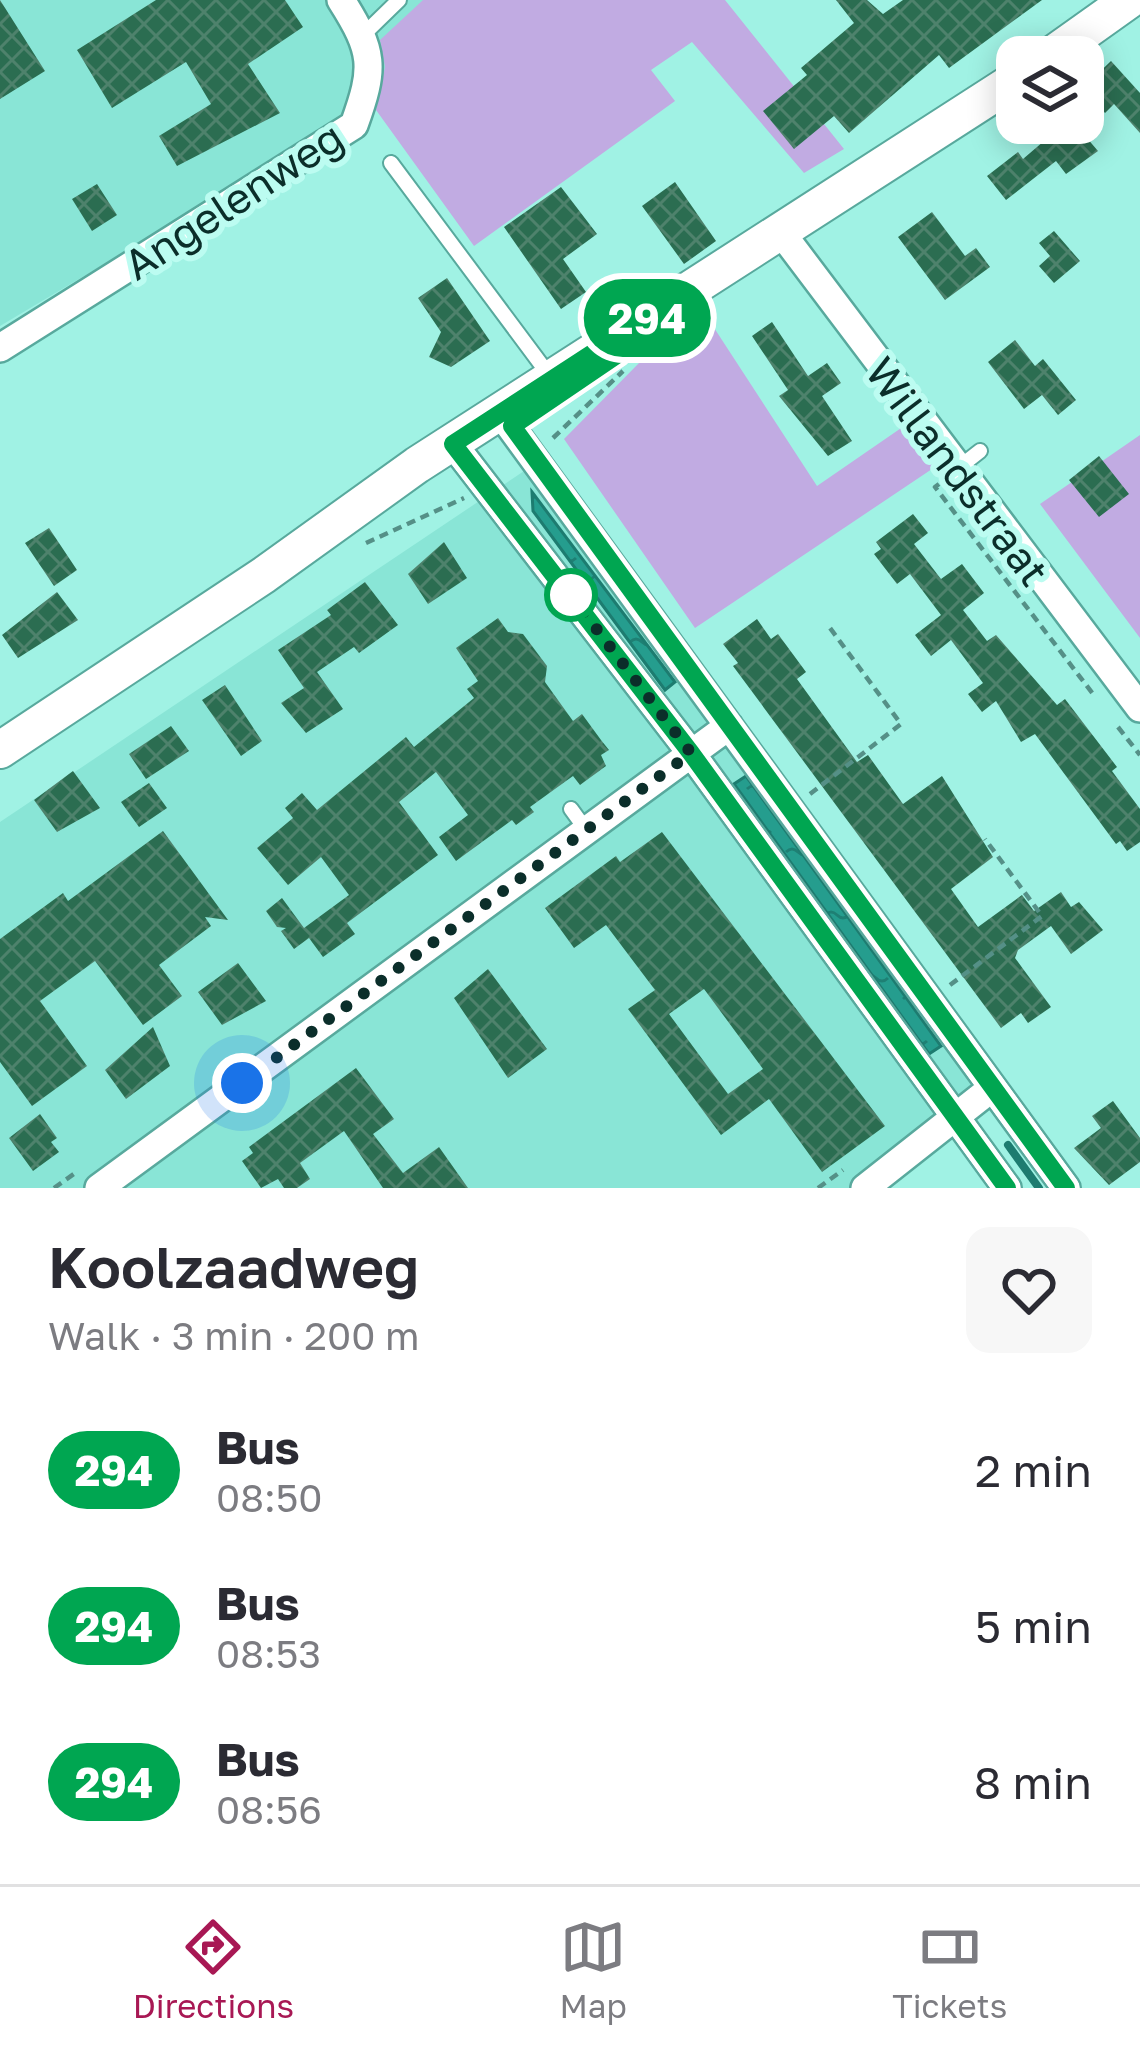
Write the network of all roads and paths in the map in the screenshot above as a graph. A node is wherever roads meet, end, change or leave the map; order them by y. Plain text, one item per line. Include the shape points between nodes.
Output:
1 (341, 0) edge
2 (399, 0) edge
3 (1129, 0) edge
4 (363, 35) junction
5 (1078, 36) edge
6 (996, 92) edge
7 (391, 163) dead end
8 (780, 231) junction
9 (0, 348) edge
10 (558, 387) junction
11 (507, 420) junction
12 (460, 451) junction
13 (980, 451) dead end
14 (957, 470) junction
15 (830, 628) dead end
16 (1140, 708) edge
17 (729, 726) junction
18 (0, 750) edge
19 (691, 753) junction
20 (804, 798) dead end
21 (985, 839) dead end
22 (944, 989) dead end
23 (992, 1088) junction
24 (956, 1119) junction
25 (99, 1188) edge
26 (865, 1188) edge
27 (1007, 1188) edge
28 (1066, 1188) edge

1 - 4 street, Angelenweg
2 - 4 lane
3 - 5 street
4 - 9 street, Angelenweg via 370,81 354,125
6 - 8 street
7 - 10 lane
8 - 10 street
8 - 14 street, Willandstraat
10 - 11 street
11 - 12 street
11 - 17 street
12 - 18 street
12 - 19 street
13 - 14 lane
14 - 16 street, Willandstraat
15 - 20 path via 901,724
17 - 19 street
17 - 23 street
19 - 24 street
19 - 25 street via 579,820
21 - 22 path via 1042,916
23 - 24 street
23 - 28 street
24 - 26 street
24 - 27 street

